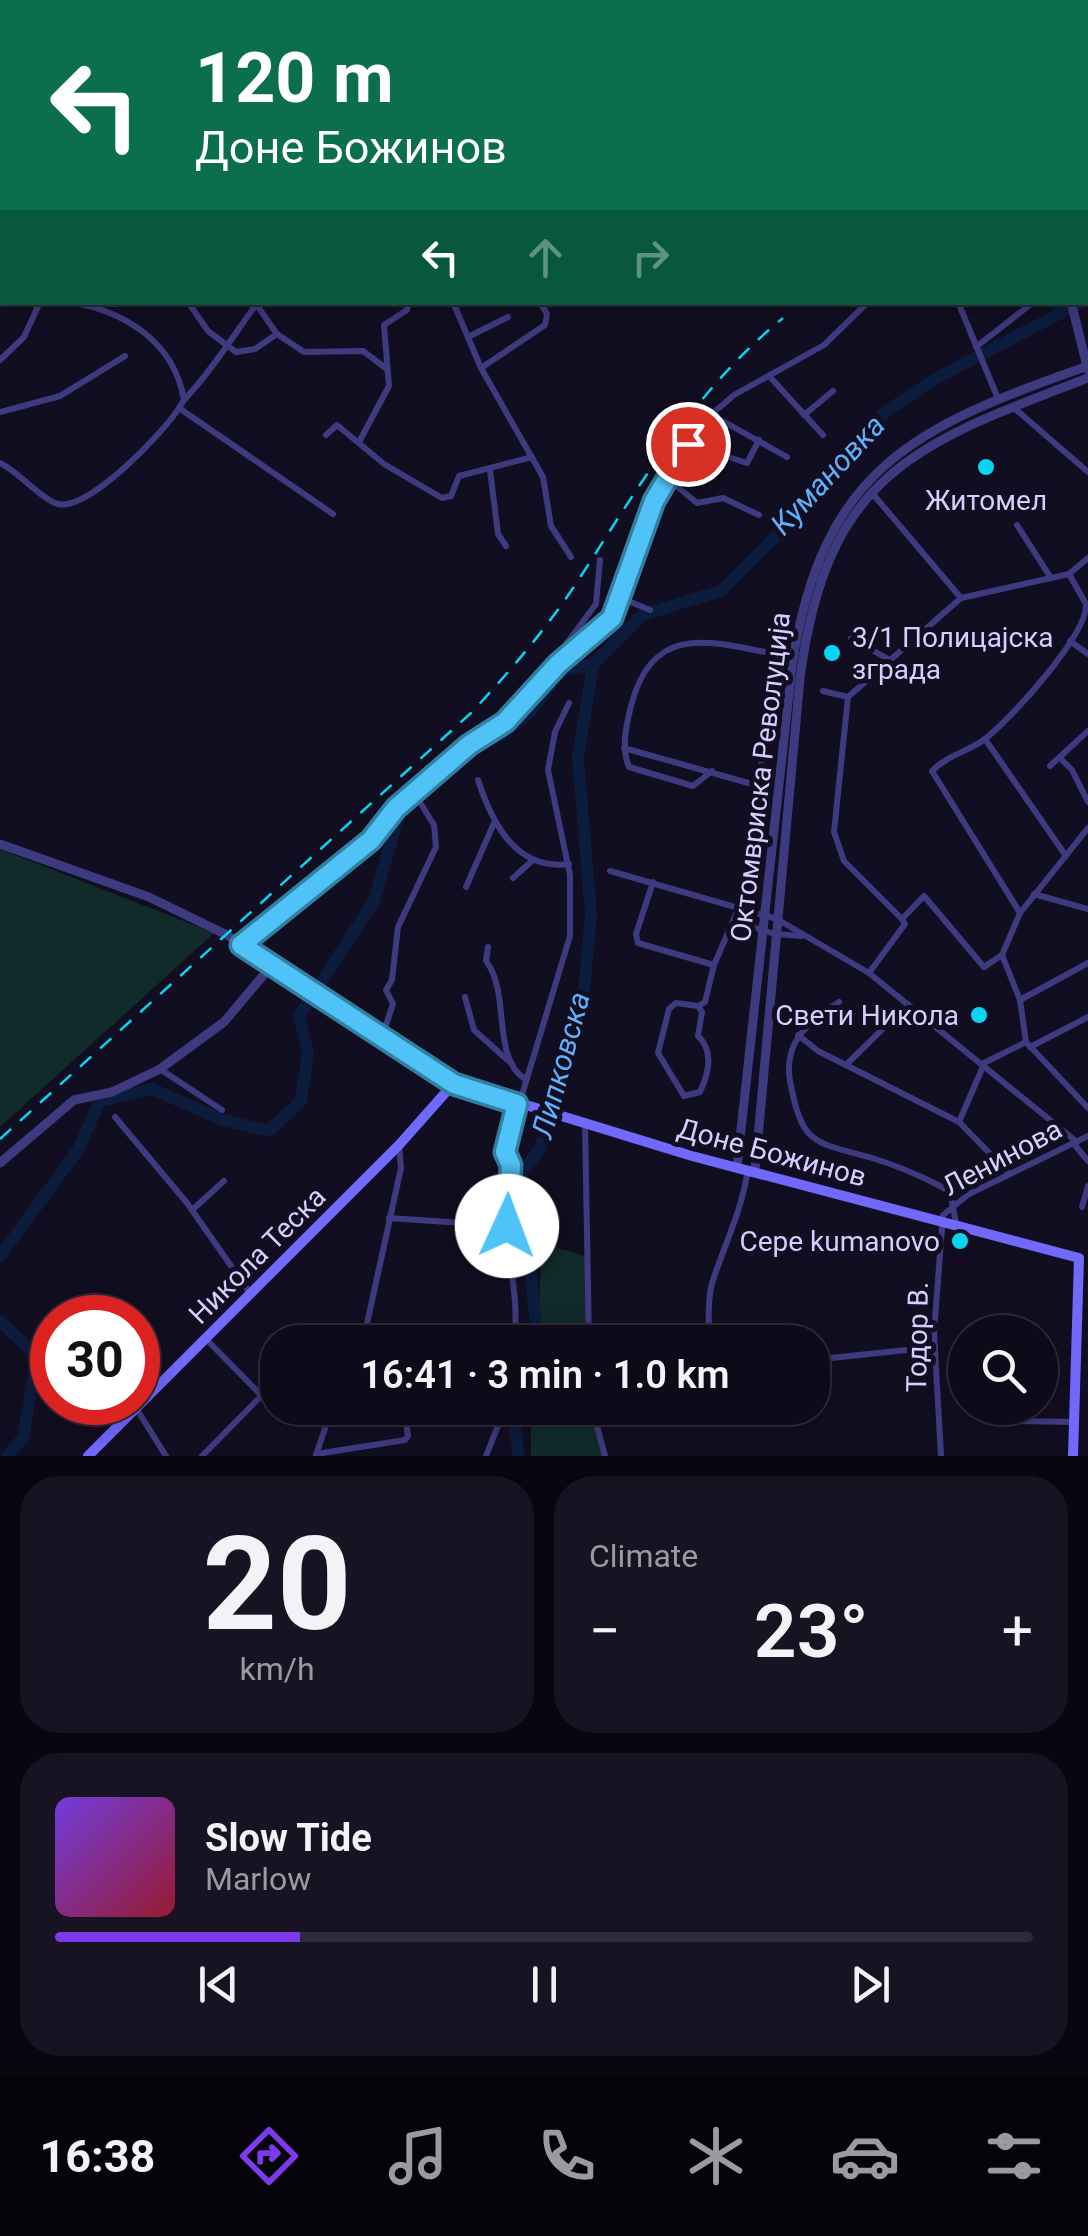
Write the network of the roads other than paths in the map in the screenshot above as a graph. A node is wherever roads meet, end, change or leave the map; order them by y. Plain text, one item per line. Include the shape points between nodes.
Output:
1 (39, 305) edge
2 (88, 305) edge
3 (190, 305) edge
4 (255, 305) edge
5 (258, 305) edge
6 (408, 305) edge
7 (453, 305) edge
8 (542, 305) edge
9 (865, 305) edge
10 (959, 305) edge
11 (1030, 305) edge
12 (1072, 305) edge
13 (508, 316) dead end
14 (277, 334) junction
15 (468, 337) junction
16 (228, 348) junction
17 (976, 348) junction
18 (125, 356) dead end
19 (0, 360) edge
20 (1088, 367) edge
21 (481, 368) junction
22 (387, 369) junction
23 (770, 376) junction
24 (1088, 378) edge
25 (833, 391) dead end
26 (184, 400) junction
27 (999, 401) junction
28 (1012, 406) junction
29 (179, 408) junction
30 (0, 412) edge
31 (710, 414) junction
32 (804, 415) junction
33 (326, 435) dead end
34 (823, 435) dead end
35 (759, 440) junction
36 (358, 442) junction
37 (688, 444) junction
38 (532, 457) junction
39 (787, 457) dead end
40 (2, 463) edge
41 (490, 470) junction
42 (1088, 472) edge
43 (668, 479) junction
44 (868, 489) junction
45 (333, 514) dead end
46 (759, 515) dead end
47 (1018, 525) dead end
48 (506, 546) dead end
49 (570, 558) dead end
50 (1088, 558) edge
51 (600, 560) dead end
52 (1069, 574) junction
53 (1051, 578) junction
54 (621, 598) junction
55 (961, 598) junction
56 (650, 610) dead end
57 (851, 638) dead end
58 (1070, 641) junction
59 (794, 652) junction
60 (774, 654) junction
61 (1088, 654) edge
62 (566, 659) junction
63 (888, 659) junction
64 (824, 691) dead end
65 (848, 697) junction
66 (568, 704) dead end
67 (1088, 731) edge
68 (985, 739) junction
69 (624, 748) junction
70 (1060, 758) junction
71 (1050, 766) dead end
72 (712, 771) junction
73 (478, 780) dead end
74 (759, 786) junction
75 (1088, 802) edge
76 (421, 804) dead end
77 (494, 824) junction
78 (1087, 831) edge
79 (0, 833) edge
80 (2, 845) edge
81 (1066, 856) junction
82 (532, 860) junction
83 (568, 864) junction
84 (610, 871) dead end
85 (513, 878) dead end
86 (653, 882) junction
87 (466, 887) dead end
88 (1034, 894) junction
89 (740, 907) junction
90 (1088, 909) edge
91 (1020, 913) junction
92 (765, 915) junction
93 (777, 918) junction
94 (902, 919) junction
95 (735, 922) junction
96 (764, 931) junction
97 (775, 934) junction
98 (807, 936) junction
99 (241, 945) junction
100 (488, 947) dead end
101 (1002, 955) junction
102 (1088, 962) edge
103 (272, 965) junction
104 (714, 965) junction
105 (869, 973) junction
106 (465, 997) dead end
107 (1020, 1000) junction
108 (839, 1002) dead end
109 (908, 1004) junction
110 (698, 1006) junction
111 (1088, 1017) edge
112 (798, 1035) junction
113 (382, 1037) junction
114 (1028, 1044) junction
115 (984, 1063) junction
116 (512, 1065) junction
117 (846, 1065) junction
118 (160, 1070) junction
119 (526, 1079) junction
120 (454, 1084) junction
121 (517, 1104) junction
122 (1088, 1108) edge
123 (222, 1110) dead end
124 (115, 1118) dead end
125 (959, 1122) junction
126 (586, 1124) junction
127 (1088, 1136) edge
128 (1075, 1142) junction
129 (399, 1145) junction
130 (1088, 1161) edge
131 (0, 1163) edge
132 (746, 1168) junction
133 (1010, 1174) junction
134 (224, 1182) dead end
135 (1088, 1186) edge
136 (953, 1203) junction
137 (1082, 1207) dead end
138 (192, 1210) junction
139 (390, 1218) junction
140 (942, 1220) junction
141 (956, 1224) junction
142 (507, 1226) junction
143 (1084, 1257) edge
144 (250, 1293) junction
145 (367, 1325) edge
146 (516, 1325) edge
147 (590, 1325) edge
148 (710, 1325) edge
149 (205, 1338) junction
150 (935, 1347) junction
151 (830, 1358) edge
152 (160, 1384) edge
153 (260, 1394) edge
154 (260, 1396) edge
155 (1058, 1422) edge
156 (1074, 1422) junction
157 (119, 1425) edge
158 (147, 1425) edge
159 (326, 1425) edge
160 (406, 1425) edge
161 (498, 1425) edge
162 (597, 1425) edge
163 (316, 1455) edge
164 (88, 1456) edge
165 (166, 1456) edge
166 (202, 1456) edge
167 (486, 1456) edge
168 (605, 1456) edge
169 (941, 1456) edge
170 (1073, 1456) edge

1 - 19 street via 24,337
2 - 26 street via 133,321 175,370
3 - 16 street
4 - 16 street
5 - 14 street
6 - 22 street via 384,325
7 - 15 street
8 - 21 street via 546,325
9 - 23 street via 824,346
10 - 17 street
11 - 17 street
12 - 20 street
13 - 15 street
14 - 16 street via 255,348
14 - 22 street via 304,352 363,351
15 - 21 street
16 - 26 street
17 - 27 street
18 - 30 street via 60,396
20 - 27 street, Октомвриска Револуција
21 - 38 street
22 - 36 street via 390,386
23 - 31 street
23 - 32 street
24 - 28 street, Октомвриска Револуција
25 - 32 street
26 - 29 street
27 - 44 street, Октомвриска Револуција via 924,436
28 - 42 street
28 - 44 street, Октомвриска Револуција via 930,443
29 - 40 street via 134,462 70,502 51,501
29 - 45 street
31 - 35 street
31 - 37 street
32 - 34 street
33 - 36 street via 337,425
35 - 37 street via 747,463
35 - 39 street
36 - 41 street via 442,498 451,496 459,476
37 - 43 street
38 - 41 street
38 - 49 street via 543,477 551,526
41 - 48 street via 498,534
43 - 46 street via 697,504 723,498
43 - 54 street via 648,516
44 - 55 street
44 - 59 street, Октомвриска Револуција via 818,556
44 - 93 street, Октомвриска Револуција via 811,611
47 - 53 street
50 - 52 street
51 - 62 street via 596,604 564,647
52 - 53 street
52 - 58 street via 1087,612
53 - 55 street
54 - 56 street
54 - 62 street via 612,618
55 - 63 street
57 - 63 street
58 - 61 street
58 - 68 street via 1033,696
59 - 60 street
59 - 92 street, Октомвриска Револуција
60 - 69 street via 706,640 662,654 641,674
60 - 74 street
62 - 99 street via 505,722 396,808 371,840
63 - 65 street
64 - 65 street
65 - 94 street via 834,840 851,870
66 - 83 street via 548,770
67 - 70 street
68 - 81 street
68 - 91 street via 935,766 934,778
69 - 72 street
69 - 72 street via 628,767 680,784 694,786
70 - 71 street
70 - 75 street
72 - 74 street
73 - 77 street
74 - 89 street
76 - 113 street via 434,824 436,847 394,944 386,990 393,1004
77 - 82 street
77 - 87 street
78 - 81 street
79 - 80 street
80 - 99 street via 149,898
81 - 88 street
82 - 83 street
82 - 85 street
83 - 119 street via 570,936
84 - 86 street
86 - 89 street
86 - 104 street via 638,944
88 - 90 street
88 - 91 street
89 - 92 street
89 - 95 street
91 - 101 street
92 - 93 street
92 - 96 street, Октомвриска Револуција
93 - 97 street, Октомвриска Револуција
93 - 98 street
94 - 101 street via 924,896 984,967
94 - 105 street via 904,928
95 - 96 street
95 - 104 street
96 - 97 street
96 - 132 street, Октомвриска Револуција
97 - 98 street
97 - 132 street, Октомвриска Револуција
98 - 105 street
99 - 103 street
100 - 116 street
101 - 107 street
102 - 107 street
103 - 113 street
103 - 118 street via 224,1022
104 - 110 street
105 - 109 street
106 - 116 street via 474,1030
107 - 114 street
108 - 112 street
109 - 115 street
109 - 117 street
110 - 110 street via 669,1009 658,1053 684,1096 700,1092 710,1051 698,1036
111 - 114 street
112 - 117 street
112 - 136 street via 789,1073 808,1132 836,1152 928,1180 950,1192
113 - 120 street
114 - 115 street
114 - 122 street
115 - 125 street
115 - 128 street
116 - 119 street
117 - 125 street
118 - 123 street
118 - 131 street via 74,1100
119 - 121 street
120 - 121 main road, Доне Божинов
120 - 129 main road, Никола Теска
121 - 126 main road, Доне Божинов
121 - 142 street via 505,1152 511,1165
124 - 138 street
125 - 133 street
126 - 132 main road, Доне Божинов
126 - 147 street
127 - 128 street, Ленинова
128 - 130 street
128 - 133 street, Ленинова
129 - 139 street
129 - 144 main road, Никола Теска
132 - 140 main road, Доне Божинов
132 - 148 street via 736,1226 712,1281
133 - 136 street, Ленинова
134 - 138 street
135 - 137 street
136 - 140 street, Ленинова
136 - 141 street
138 - 144 street
139 - 142 street
139 - 145 street
140 - 141 main road, Доне Божинов
140 - 150 street, Тодор В.
141 - 143 main road, Доне Божинов
142 - 146 street
143 - 156 main road
144 - 149 main road, Никола Теска
149 - 152 main road, Никола Теска
149 - 153 street
150 - 151 street
150 - 169 street, Тодор В.
154 - 166 street
155 - 156 street
156 - 170 main road
157 - 164 main road, Никола Теска
158 - 165 street
159 - 163 street
160 - 163 street via 404,1440
161 - 167 street
162 - 168 street

